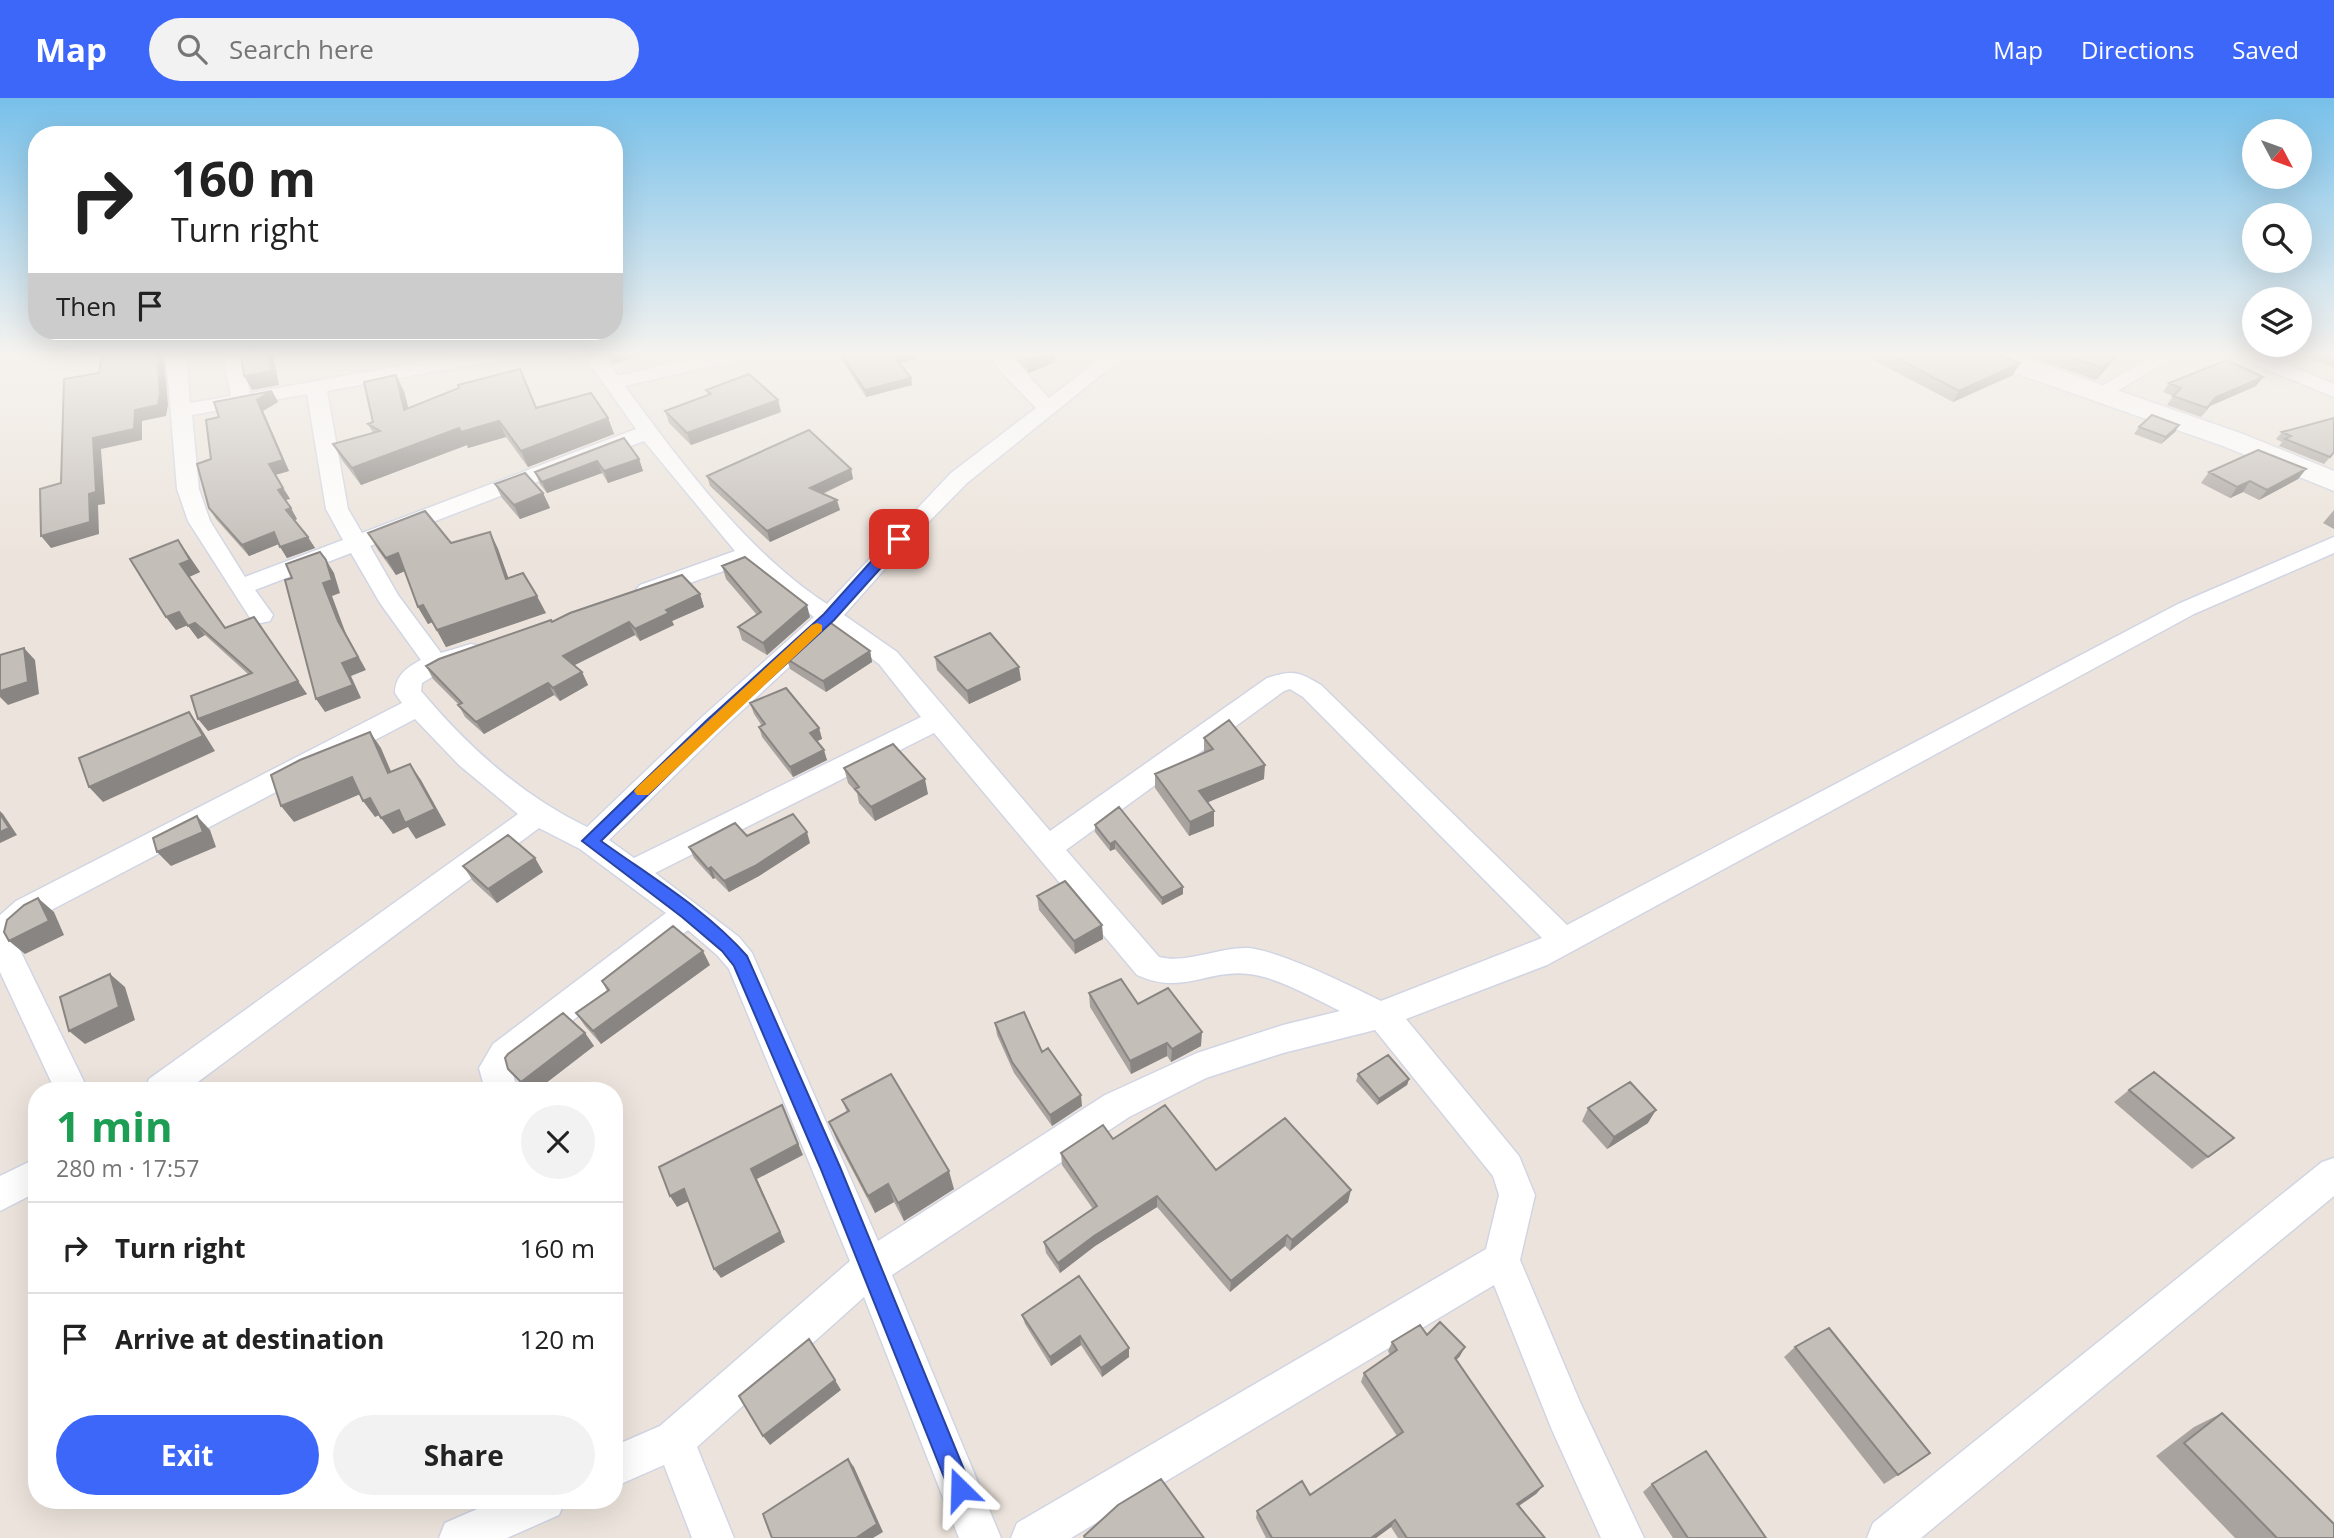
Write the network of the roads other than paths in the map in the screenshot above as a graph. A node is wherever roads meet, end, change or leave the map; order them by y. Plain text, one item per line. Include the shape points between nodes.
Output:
1 (182, 421) edge
2 (322, 421) edge
3 (641, 421) edge
4 (1031, 421) edge
5 (2178, 421) edge
6 (648, 432) junction
7 (2334, 482) edge
8 (356, 543) junction
9 (2334, 544) edge
10 (749, 554) junction
11 (240, 587) junction
12 (621, 600) edge
13 (261, 615) dead end
14 (829, 617) junction
15 (497, 643) edge
16 (436, 663) junction
17 (419, 706) junction
18 (938, 720) junction
19 (538, 814) junction
20 (590, 841) junction
21 (1047, 848) junction
22 (635, 871) junction
23 (688, 912) junction
24 (1562, 942) junction
25 (1380, 1015) junction
26 (68, 1082) edge
27 (172, 1082) edge
28 (497, 1082) edge
29 (2334, 1174) edge
30 (28, 1179) edge
31 (0, 1194) edge
32 (1502, 1260) junction
33 (871, 1267) junction
34 (674, 1440) junction
35 (623, 1463) edge
36 (524, 1509) edge
37 (460, 1538) edge
38 (713, 1538) edge
39 (980, 1538) edge
40 (1032, 1538) edge
41 (1623, 1538) edge
42 (1888, 1538) edge

1 - 11 street via 188,489 199,521
2 - 8 street via 337,509
3 - 6 street
4 - 14 street via 959,478
5 - 7 main road
6 - 8 street
6 - 10 street
8 - 11 street
8 - 16 street via 388,598
9 - 24 street via 2186,609
10 - 12 street
10 - 14 street
11 - 13 street
14 - 18 street via 888,658
14 - 20 street
15 - 16 street
16 - 17 street via 408,682 408,693
17 - 19 street via 486,774
17 - 26 street via 27,909 9,924 3,946
18 - 21 street
18 - 22 street
19 - 20 street
19 - 27 street
20 - 22 street
21 - 24 street via 1276,684 1293,680 1312,691
21 - 25 street via 1154,970 1257,962
22 - 23 street
23 - 28 street via 505,1054 495,1068
23 - 33 street via 741,962
24 - 25 street via 1509,968
25 - 32 street via 1507,1167 1517,1195
25 - 33 street via 1197,1067 1117,1106
29 - 42 street
30 - 31 street
32 - 40 street
32 - 41 street via 1566,1416
33 - 34 street
33 - 39 street
34 - 35 street
34 - 38 street
36 - 37 street

